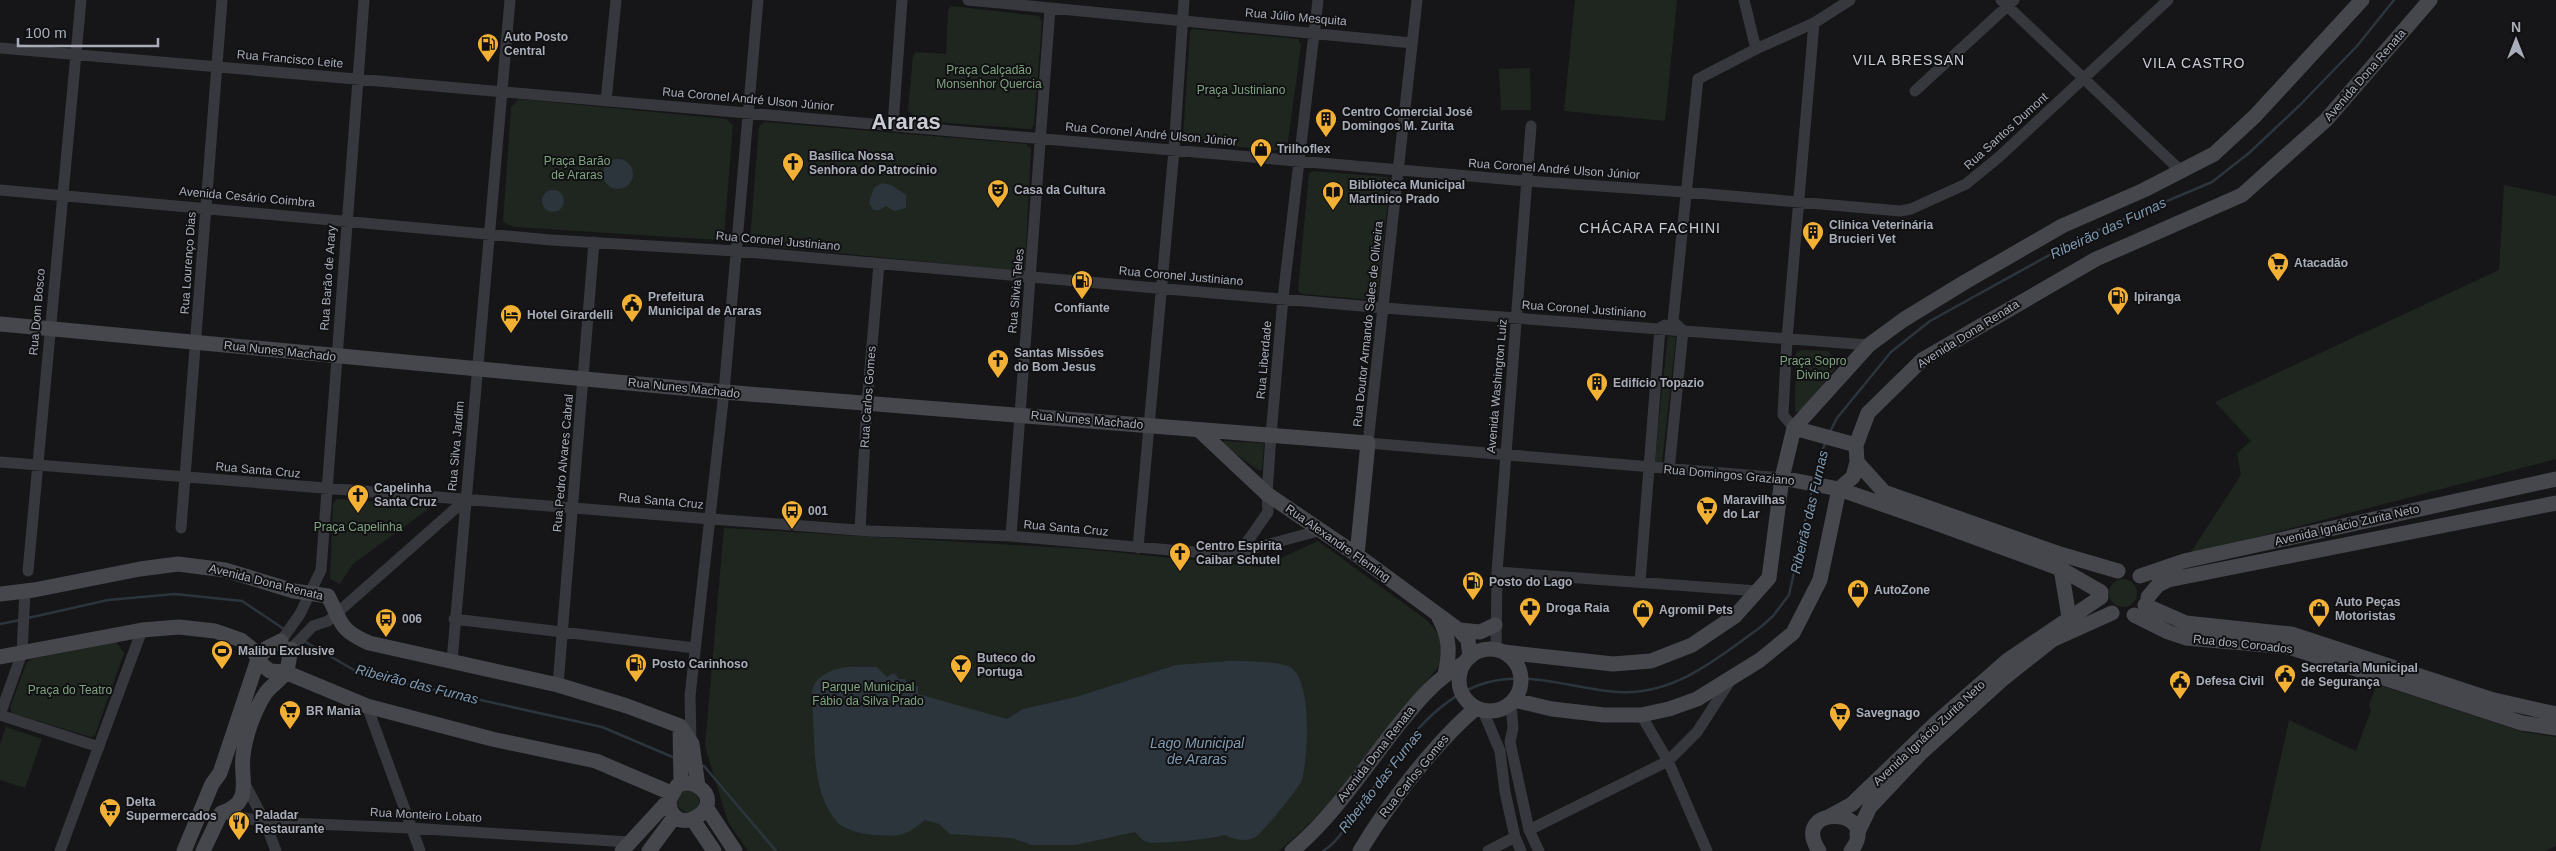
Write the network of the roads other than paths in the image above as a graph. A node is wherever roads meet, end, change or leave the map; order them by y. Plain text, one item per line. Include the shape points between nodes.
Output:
1 (81, 0) edge
2 (222, 0) edge
3 (364, 0) edge
4 (510, 0) edge
5 (616, 0) edge
6 (758, 0) edge
7 (902, 0) edge
8 (968, 0) edge
9 (1184, 0) edge
10 (1318, 0) edge
11 (1417, 0) edge
12 (1744, 0) edge
13 (1850, 0) edge
14 (2168, 0) edge
15 (2430, 0) edge
16 (2007, 2) edge
17 (2358, 2) edge
18 (1054, 5) edge
19 (1183, 21) junction
20 (1814, 23) junction
21 (1313, 32) junction
22 (1412, 43) junction
23 (0, 48) edge
24 (1756, 49) junction
25 (76, 55) junction
26 (216, 67) junction
27 (357, 78) junction
28 (2082, 80) junction
29 (1916, 90) dead end
30 (501, 91) junction
31 (606, 101) junction
32 (748, 114) junction
33 (893, 125) junction
34 (1531, 126) dead end
35 (1042, 138) junction
36 (1174, 150) junction
37 (1298, 161) junction
38 (1399, 170) junction
39 (2181, 171) junction
40 (1527, 181) junction
41 (0, 190) edge
42 (1685, 192) junction
43 (62, 194) junction
44 (1799, 203) junction
45 (206, 207) junction
46 (346, 220) junction
47 (490, 234) junction
48 (594, 242) junction
49 (736, 251) junction
50 (879, 264) junction
51 (1031, 278) junction
52 (1160, 288) junction
53 (1284, 298) junction
54 (1384, 308) junction
55 (1516, 318) junction
56 (1673, 321) junction
57 (0, 324) edge
58 (1660, 328) junction
59 (50, 329) junction
60 (1683, 331) junction
61 (1787, 339) junction
62 (196, 342) junction
63 (1869, 345) junction
64 (336, 357) junction
65 (478, 368) junction
66 (584, 378) junction
67 (724, 392) junction
68 (867, 403) junction
69 (1019, 414) junction
70 (1150, 426) junction
71 (1794, 428) junction
72 (1199, 430) junction
73 (1271, 435) junction
74 (1368, 443) junction
75 (1856, 445) junction
76 (1505, 456) junction
77 (0, 462) edge
78 (1856, 462) junction
79 (38, 465) junction
80 (1648, 468) junction
81 (1669, 470) junction
82 (184, 478) junction
83 (1782, 478) junction
84 (2553, 478) edge
85 (1839, 489) junction
86 (327, 490) junction
87 (1267, 494) junction
88 (465, 500) junction
89 (2448, 502) junction
90 (2556, 503) edge
91 (573, 507) junction
92 (711, 519) junction
93 (2441, 525) junction
94 (181, 528) dead end
95 (860, 530) junction
96 (1318, 531) junction
97 (1011, 536) junction
98 (1138, 548) junction
99 (1240, 552) junction
100 (1357, 555) junction
101 (2061, 569) junction
102 (28, 571) dead end
103 (2118, 571) junction
104 (1497, 572) junction
105 (2140, 576) junction
106 (1640, 582) junction
107 (25, 591) junction
108 (1758, 591) junction
109 (310, 593) junction
110 (0, 594) edge
111 (2101, 594) junction
112 (2142, 606) junction
113 (337, 613) junction
114 (2112, 613) junction
115 (1438, 615) junction
116 (2070, 617) junction
117 (454, 619) junction
118 (1495, 624) junction
119 (142, 630) junction
120 (1459, 630) junction
121 (563, 633) junction
122 (2290, 640) junction
123 (286, 645) junction
124 (21, 648) junction
125 (695, 648) junction
126 (1500, 651) junction
127 (0, 657) edge
128 (258, 659) junction
129 (1467, 660) junction
130 (452, 661) junction
131 (286, 672) junction
132 (1444, 674) junction
133 (1730, 681) junction
134 (558, 686) junction
135 (690, 696) junction
136 (1515, 699) junction
137 (367, 706) junction
138 (1476, 707) junction
139 (2556, 714) edge
140 (0, 715) edge
141 (1641, 715) junction
142 (680, 726) junction
143 (2556, 728) edge
144 (692, 744) junction
145 (99, 747) junction
146 (1668, 762) junction
147 (220, 773) junction
148 (245, 784) junction
149 (698, 786) junction
150 (673, 792) junction
151 (208, 797) junction
152 (706, 808) junction
153 (221, 813) junction
154 (676, 816) junction
155 (1830, 816) junction
156 (693, 820) junction
157 (265, 822) junction
158 (410, 828) junction
159 (1529, 830) junction
160 (1857, 834) junction
161 (1515, 837) junction
162 (626, 846) edge
163 (1814, 846) edge
164 (651, 848) edge
165 (60, 851) edge
166 (184, 851) edge
167 (203, 851) edge
168 (276, 851) edge
169 (420, 851) edge
170 (714, 851) edge
171 (735, 851) edge
172 (1292, 851) edge
173 (1360, 851) edge
174 (1488, 851) edge
175 (1521, 851) edge
176 (1539, 851) edge
177 (1707, 851) edge
178 (1852, 851) edge

1 - 25 street, Rua Dom Bosco
2 - 26 street, Rua Lourenço Dias
3 - 27 street, Rua Barão de Arary
4 - 30 street
5 - 31 street
6 - 32 street
7 - 33 street
8 - 18 street, Rua Júlio Mesquita
9 - 19 street
10 - 21 street, Rua Liberdade
11 - 22 street, Rua Doutor Armando Sales de Oliveira
12 - 24 street
13 - 20 street
14 - 28 street, Rua Santos Dumont
15 - 75 main road, Avenida Dona Renata via 2326,120 2242,195 2096,258 1922,360 1868,413
16 - 28 street
16 - 29 street
17 - 39 main road via 2255,116 2214,154
18 - 19 street, Rua Júlio Mesquita
18 - 35 street, Rua Silvia Teles
19 - 21 street, Rua Júlio Mesquita
19 - 36 street
20 - 24 street
20 - 44 street
21 - 22 street, Rua Júlio Mesquita
21 - 37 street, Rua Liberdade
22 - 38 street, Rua Doutor Armando Sales de Oliveira
23 - 25 street, Rua Francisco Leite
24 - 42 street via 1698,79
25 - 26 street, Rua Francisco Leite
25 - 43 street, Rua Dom Bosco
26 - 27 street, Rua Francisco Leite
26 - 45 street, Rua Lourenço Dias
27 - 30 street, Rua Francisco Leite
27 - 46 street, Rua Barão de Arary
28 - 39 street
28 - 44 street, Rua Santos Dumont via 2000,157 1966,184 1912,210
30 - 31 street, Rua Coronel André Ulson Júnior
30 - 47 street
31 - 32 street, Rua Coronel André Ulson Júnior
32 - 33 street, Rua Coronel André Ulson Júnior
32 - 49 street
33 - 35 street, Rua Coronel André Ulson Júnior
34 - 40 street, Avenida Washington Luiz
35 - 36 street, Rua Coronel André Ulson Júnior
35 - 51 street, Rua Silvia Teles
36 - 37 street, Rua Coronel André Ulson Júnior
36 - 52 street
37 - 38 street, Rua Coronel André Ulson Júnior
37 - 53 street, Rua Liberdade
38 - 40 street, Rua Coronel André Ulson Júnior
38 - 54 street, Rua Doutor Armando Sales de Oliveira
39 - 63 main road via 2062,226 1964,282
40 - 42 street, Rua Coronel André Ulson Júnior
40 - 55 street, Avenida Washington Luiz
41 - 43 street, Avenida Cesário Coimbra
42 - 44 street, Rua Coronel André Ulson Júnior
42 - 56 street
43 - 45 street, Avenida Cesário Coimbra
43 - 59 street, Rua Dom Bosco
44 - 61 street
45 - 46 street, Avenida Cesário Coimbra
45 - 62 street, Rua Lourenço Dias
46 - 47 street, Avenida Cesário Coimbra
46 - 64 street, Rua Barão de Arary
47 - 48 street, Rua Coronel Justiniano
47 - 65 street, Rua Silva Jardim
48 - 49 street, Rua Coronel Justiniano
48 - 66 street, Rua Pedro Alvares Cabral
49 - 50 street, Rua Coronel Justiniano
49 - 67 street
50 - 51 street, Rua Coronel Justiniano
50 - 68 street, Rua Carlos Gomes
51 - 52 street, Rua Coronel Justiniano
51 - 69 street, Rua Silvia Teles
52 - 53 street, Rua Coronel Justiniano
52 - 70 street
53 - 54 street, Rua Coronel Justiniano
53 - 73 street, Rua Liberdade
54 - 55 street, Rua Coronel Justiniano
54 - 74 street, Rua Doutor Armando Sales de Oliveira
55 - 58 street, Rua Coronel Justiniano
55 - 76 street, Avenida Washington Luiz
56 - 58 street
56 - 60 street
57 - 59 main road, Rua Nunes Machado
58 - 60 street, Rua Coronel Justiniano
58 - 80 street
59 - 62 main road, Rua Nunes Machado
59 - 79 street, Rua Dom Bosco
60 - 61 street, Rua Coronel Justiniano
60 - 81 street
61 - 63 street, Rua Coronel Justiniano
61 - 71 street via 1783,415
62 - 64 main road, Rua Nunes Machado
62 - 82 street, Rua Lourenço Dias
63 - 71 main road
64 - 65 main road, Rua Nunes Machado
64 - 86 street, Rua Barão de Arary
65 - 66 main road, Rua Nunes Machado
65 - 88 street, Rua Silva Jardim
66 - 67 main road, Rua Nunes Machado
66 - 91 street, Rua Pedro Alvares Cabral
67 - 68 main road, Rua Nunes Machado
67 - 92 street
68 - 69 main road, Rua Nunes Machado
68 - 95 street, Rua Carlos Gomes
69 - 70 main road, Rua Nunes Machado
69 - 97 street, Rua Silvia Teles
70 - 72 main road, Rua Nunes Machado
70 - 98 street
71 - 75 main road
71 - 83 main road
72 - 73 main road, Rua Nunes Machado
72 - 87 main road, Rua Alexandre Fleming
73 - 74 main road, Rua Nunes Machado
73 - 87 street, Rua Liberdade
74 - 76 street, Rua Domingos Graziano
74 - 100 main road
75 - 78 main road, Avenida Dona Renata
76 - 80 street, Rua Domingos Graziano
76 - 104 street, Avenida Washington Luiz
77 - 79 street, Rua Santa Cruz
78 - 85 main road, Avenida Dona Renata via 1853,477
78 - 103 main road via 1884,492
79 - 82 street, Rua Santa Cruz
79 - 102 street, Rua Dom Bosco
80 - 81 street, Rua Domingos Graziano
80 - 106 street
81 - 83 street, Rua Domingos Graziano
82 - 86 street, Rua Santa Cruz
82 - 94 street, Rua Lourenço Dias
83 - 85 main road, Rua Domingos Graziano
83 - 108 main road via 1769,578
84 - 89 main road, Avenida Ignácio Zurita Neto
85 - 101 main road, Rua Domingos Graziano
85 - 133 main road, Avenida Dona Renata via 1820,580 1793,633
86 - 88 street, Rua Santa Cruz
86 - 109 street, Rua Barão de Arary via 321,570
87 - 96 main road, Rua Alexandre Fleming
87 - 99 street, Rua Liberdade via 1268,512
88 - 91 street, Rua Santa Cruz
88 - 113 street
88 - 117 street, Rua Silva Jardim
89 - 93 main road via 2439,515
89 - 105 main road, Avenida Ignácio Zurita Neto via 2184,562
90 - 93 main road, Avenida Ignácio Zurita Neto
91 - 92 street, Rua Santa Cruz
91 - 121 street, Rua Pedro Alvares Cabral
92 - 95 street, Rua Santa Cruz
92 - 125 street
93 - 112 main road, Avenida Ignácio Zurita Neto via 2168,580 2158,585
95 - 97 street, Rua Santa Cruz
96 - 99 street, Rua Santa Cruz
96 - 100 main road, Rua Alexandre Fleming
97 - 98 street, Rua Santa Cruz
98 - 99 street, Rua Santa Cruz via 1216,554
100 - 115 main road, Rua Alexandre Fleming
101 - 111 main road, Rua Domingos Graziano
101 - 116 main road
103 - 105 main road
103 - 111 main road via 2106,579
104 - 106 street
104 - 118 street, Avenida Washington Luiz
105 - 112 main road via 2145,582
106 - 108 street
107 - 109 main road, Avenida Dona Renata via 178,564 225,570
107 - 110 main road, Avenida Dona Renata
107 - 124 street
108 - 126 main road via 1735,616 1692,645 1651,661 1613,664
109 - 113 main road, Avenida Dona Renata via 328,596
109 - 123 street, Rua Barão de Arary
111 - 114 main road via 2103,603
111 - 116 main road, Avenida Ignácio Zurita Neto
112 - 114 main road via 2119,616
112 - 122 main road, Rua dos Coroados via 2168,632 2186,638
113 - 123 street
113 - 130 main road, Avenida Dona Renata via 339,624 354,637
114 - 160 main road, Avenida Ignácio Zurita Neto via 2052,640 2004,678 1920,754 1870,808
115 - 120 main road, Rua Alexandre Fleming
115 - 132 main road via 1450,646
116 - 155 main road, Avenida Ignácio Zurita Neto via 2008,660 1937,722 1852,804
117 - 121 street
117 - 130 street, Rua Silva Jardim
118 - 120 main road via 1480,632
118 - 126 street, Avenida Washington Luiz
119 - 124 main road
119 - 128 main road via 179,627 228,634 252,649
119 - 145 street
120 - 129 main road, Rua Alexandre Fleming via 1468,640
121 - 125 street
121 - 134 street, Rua Pedro Alvares Cabral
122 - 139 main road, Rua dos Coroados via 2490,699
122 - 143 main road, Rua dos Coroados via 2522,723
123 - 128 main road via 267,648
123 - 131 main road
124 - 127 main road
124 - 140 street
125 - 135 street
126 - 129 main road via 1479,651
126 - 136 main road via 1512,658 1521,674
128 - 131 main road via 270,671
128 - 147 main road
129 - 132 main road, Avenida Dona Renata
129 - 138 main road via 1459,683
130 - 134 main road, Avenida Dona Renata
131 - 137 main road
131 - 148 main road via 266,691 257,706 242,756
132 - 172 main road, Avenida Dona Renata via 1419,699 1321,823
133 - 141 main road, Avenida Dona Renata via 1697,699
133 - 146 street via 1697,732
134 - 142 main road, Avenida Dona Renata
135 - 142 street
135 - 144 street
136 - 138 main road via 1498,710
136 - 141 main road, Avenida Dona Renata via 1552,709
136 - 159 street via 1510,742
137 - 150 main road via 492,739 596,761
137 - 158 street
138 - 161 street via 1500,751
138 - 173 main road, Rua Carlos Gomes via 1448,733 1375,825
140 - 145 street
141 - 146 street
142 - 144 main road
142 - 150 main road
144 - 149 main road
145 - 165 street
146 - 159 street
146 - 177 street
147 - 148 main road via 239,777
147 - 151 main road
148 - 153 main road via 239,802 233,809
148 - 157 street
149 - 150 main road via 692,783
149 - 152 main road via 706,795
150 - 154 main road via 669,806
150 - 162 main road
151 - 153 main road
151 - 166 main road
152 - 156 main road
152 - 171 main road
153 - 157 street, Rua Monteiro Lobato
153 - 167 main road
154 - 156 main road via 681,820
154 - 164 main road
155 - 160 main road via 1844,817 1855,827
155 - 163 main road, Avenida Ignácio Zurita Neto via 1818,823
156 - 170 main road
157 - 158 street, Rua Monteiro Lobato
157 - 168 street
158 - 162 street, Rua Monteiro Lobato
158 - 169 street
159 - 176 street
160 - 178 main road, Avenida Ignácio Zurita Neto
161 - 174 street
161 - 175 street
162 - 164 main road

